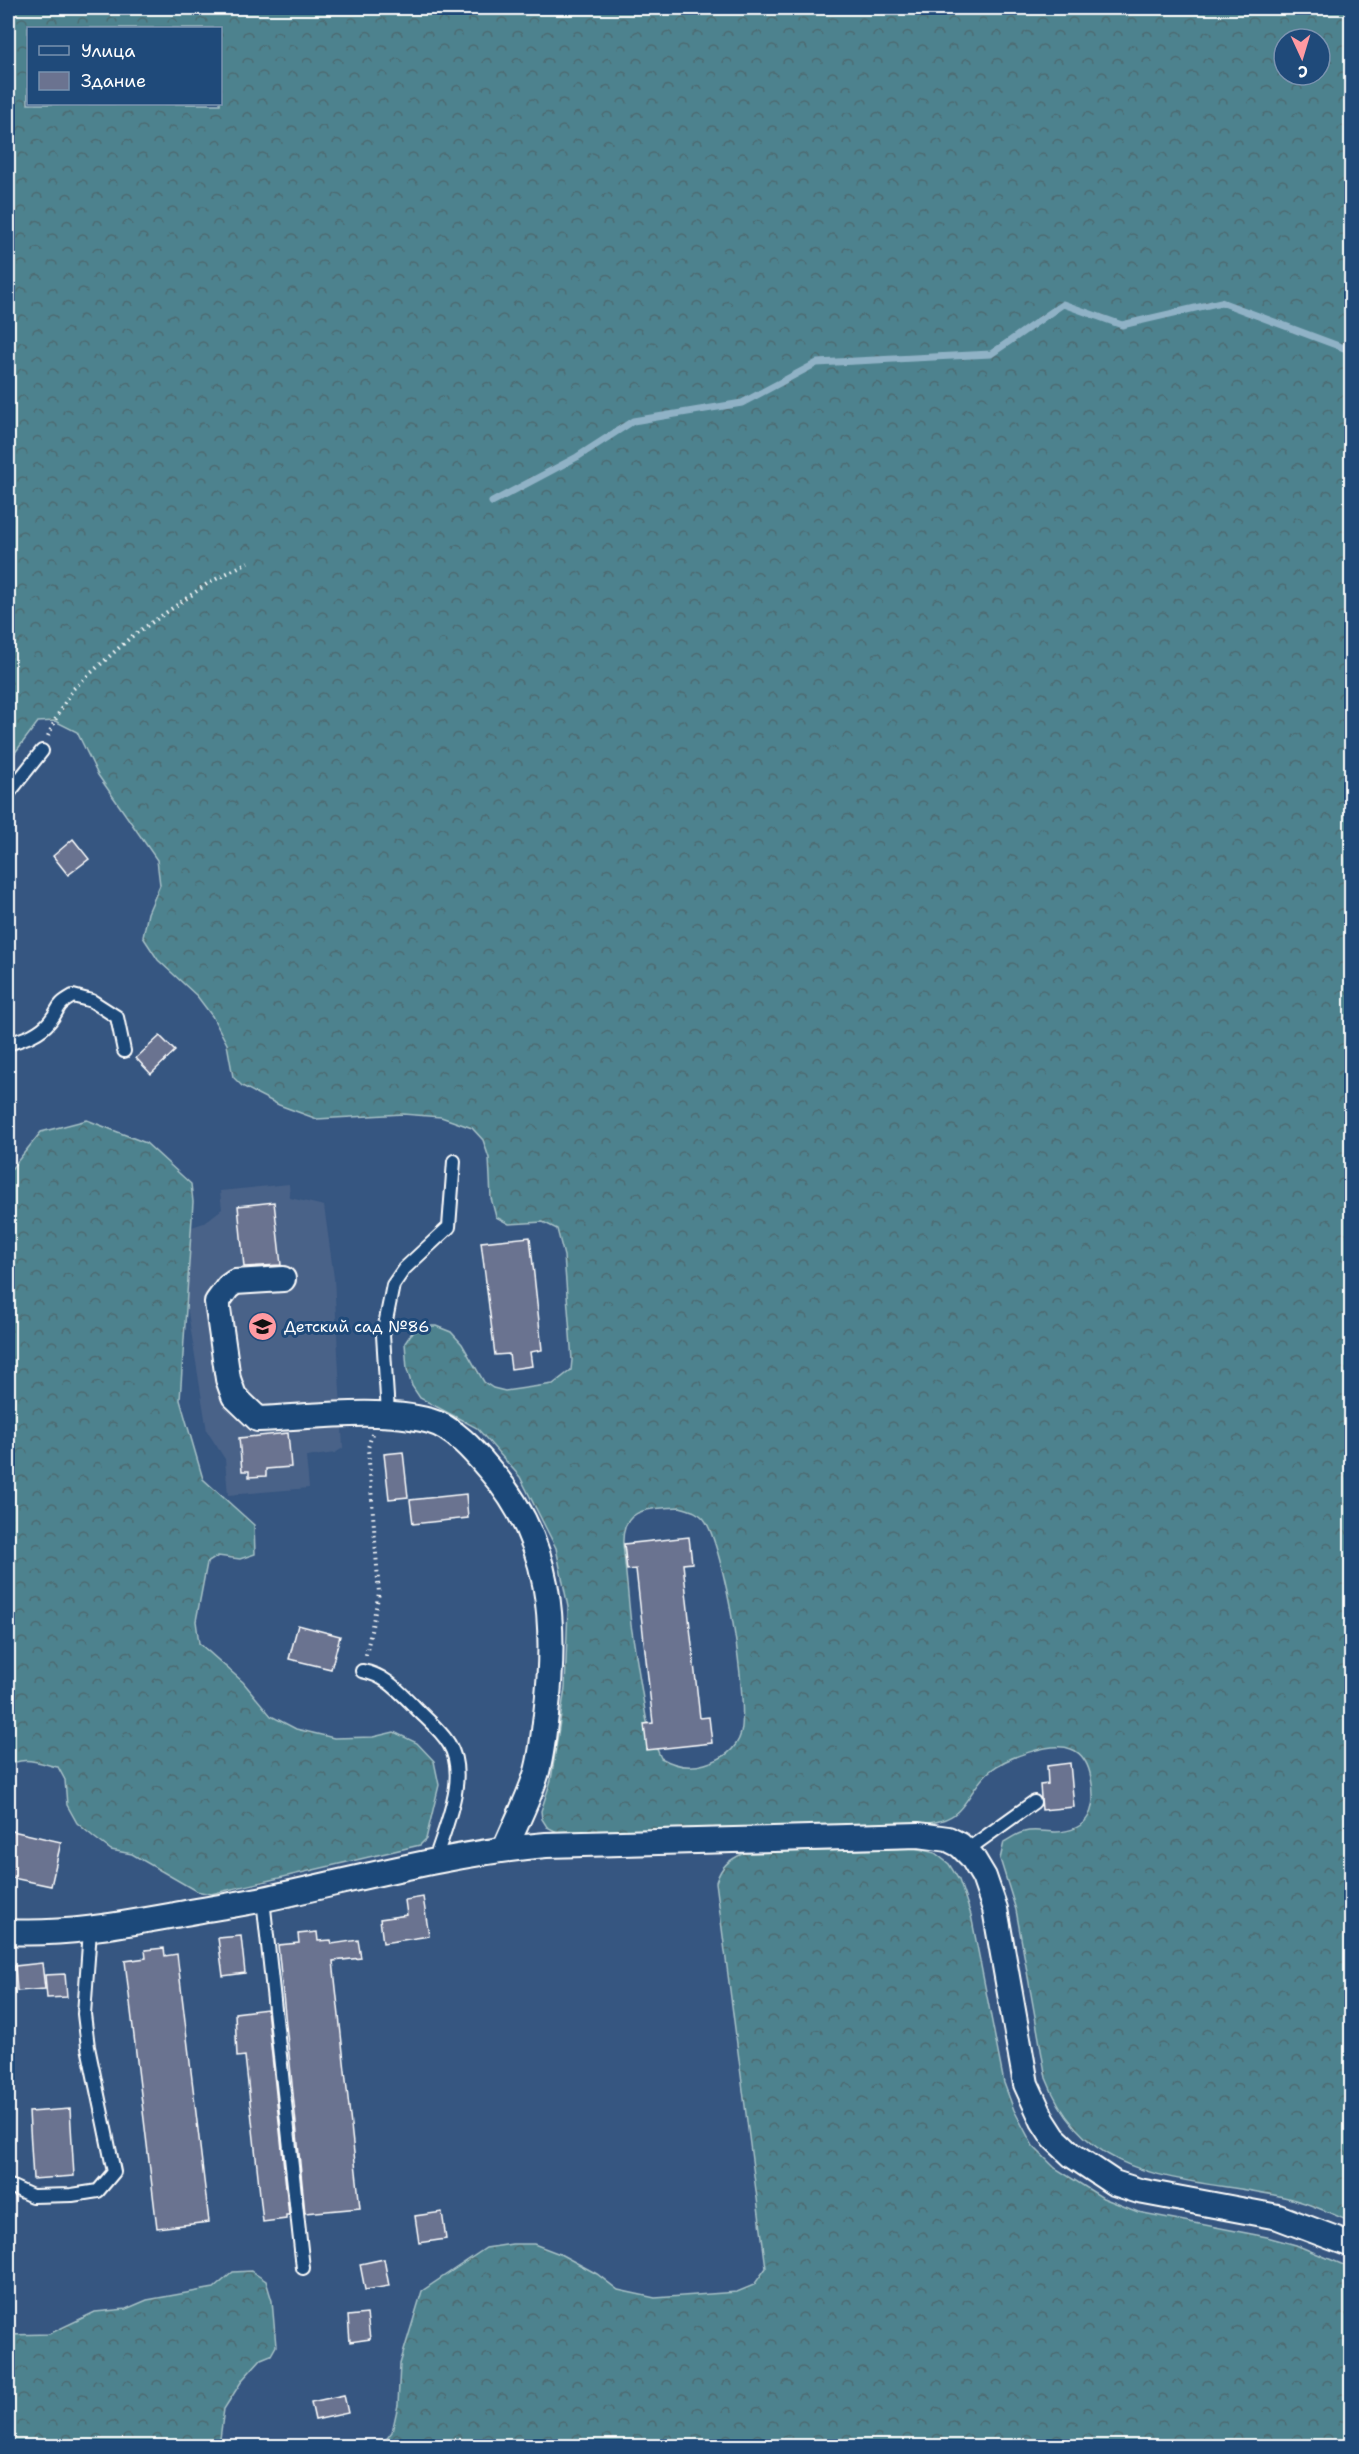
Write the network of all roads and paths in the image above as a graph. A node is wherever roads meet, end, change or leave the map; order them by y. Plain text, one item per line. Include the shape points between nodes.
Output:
1 (248, 562) dead end
2 (42, 751) joint
3 (8, 794) edge
4 (8, 1044) edge
5 (124, 1051) dead end
6 (454, 1161) dead end
7 (282, 1279) dead end
8 (388, 1413) junction
9 (362, 1671) joint
10 (1034, 1802) dead end
11 (505, 1849) junction
12 (967, 1850) junction
13 (435, 1860) junction
14 (263, 1899) junction
15 (90, 1930) junction
16 (8, 1932) edge
17 (8, 2185) edge
18 (1352, 2245) edge
19 (303, 2268) dead end

1 - 2 path via 207,584 130,637 73,689
2 - 3 lane
4 - 5 lane via 33,1035 50,1021 58,1005 73,996 92,1001 117,1017
6 - 8 lane via 449,1227 393,1285 383,1335
7 - 8 street via 235,1282 217,1302 234,1396 258,1419
8 - 9 path via 373,1431 368,1448 379,1593
8 - 11 street via 432,1421 465,1442 508,1490 539,1551 550,1608 550,1686 540,1762
9 - 13 lane via 376,1673 395,1686 449,1743 456,1763 456,1786
10 - 12 lane
11 - 12 street via 920,1835 948,1839
11 - 13 street
12 - 18 street via 984,1877 995,1909 1026,2084 1054,2138 1071,2155 1114,2183 1278,2217
13 - 14 street
14 - 15 street
14 - 19 lane
15 - 16 street
15 - 17 lane via 84,2014 114,2172 98,2191 72,2195 32,2196

